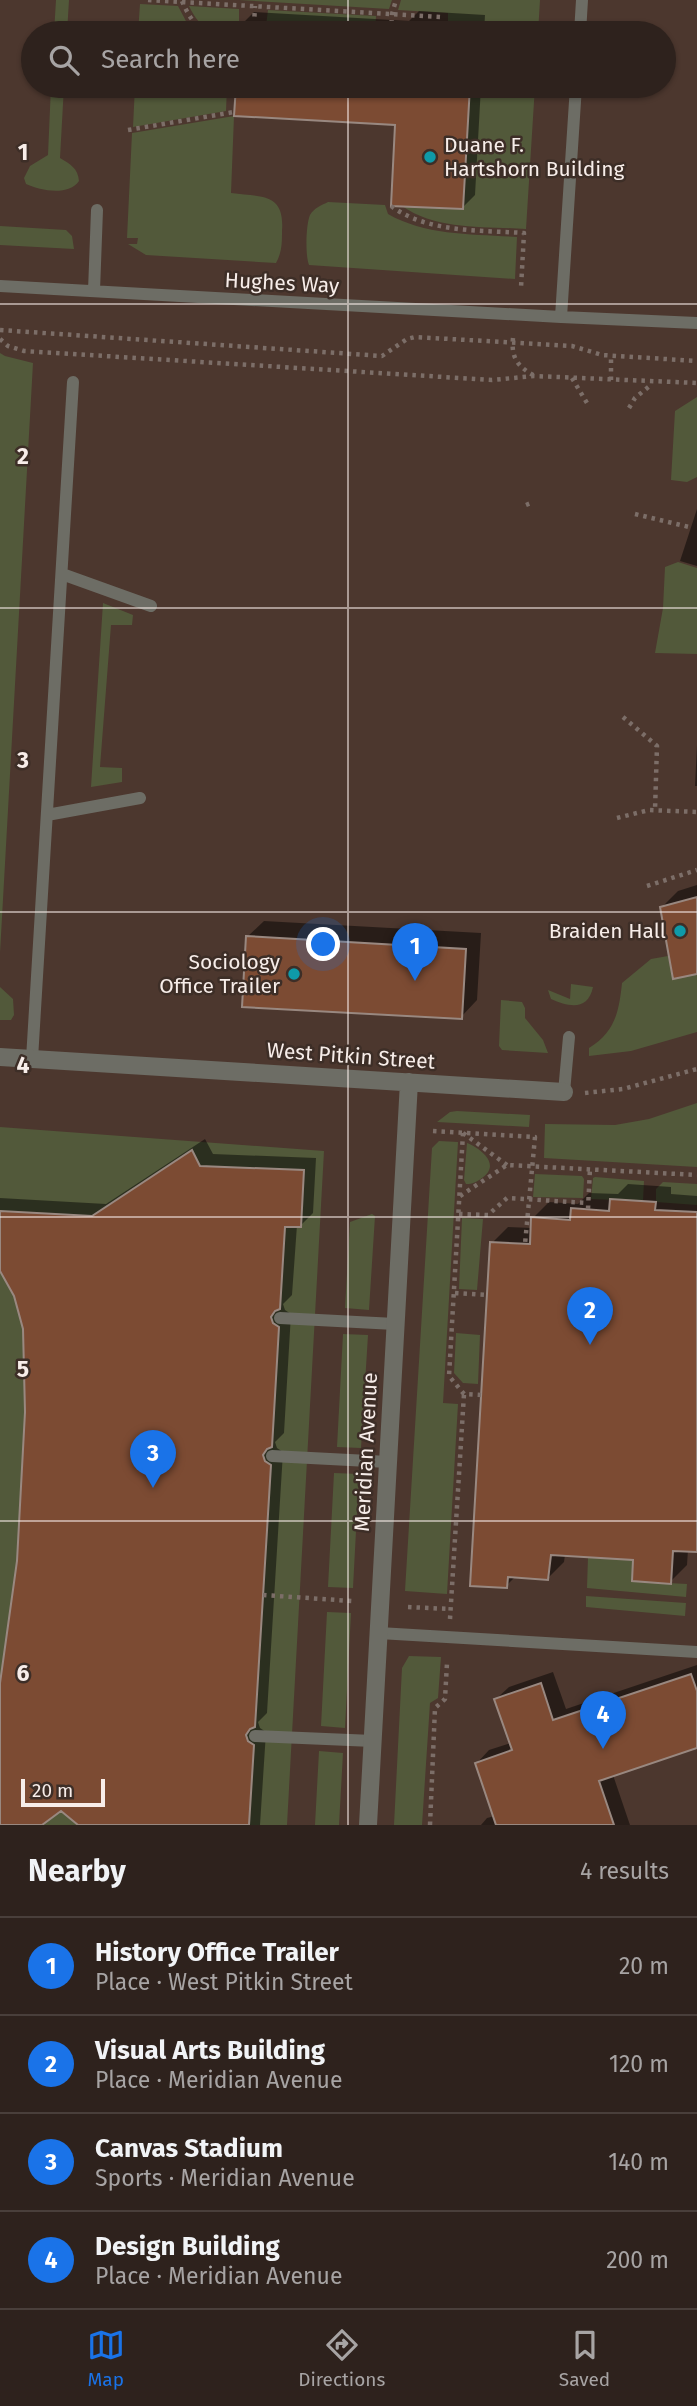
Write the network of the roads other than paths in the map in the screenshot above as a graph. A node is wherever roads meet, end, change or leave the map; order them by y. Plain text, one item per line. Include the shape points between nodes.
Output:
1 (582, 0) edge
2 (581, 21) edge
3 (575, 98) edge
4 (97, 210) dead end
5 (0, 286) edge
6 (94, 291) junction
7 (561, 317) junction
8 (697, 323) edge
9 (73, 382) dead end
10 (62, 574) junction
11 (151, 606) dead end
12 (140, 798) dead end
13 (47, 815) junction
14 (569, 1037) dead end
15 (0, 1057) edge
16 (33, 1059) junction
17 (409, 1082) junction
18 (564, 1092) joint
19 (280, 1318) dead end
20 (396, 1324) junction
21 (272, 1456) dead end
22 (388, 1462) junction
23 (379, 1633) junction
24 (697, 1652) edge
25 (255, 1736) dead end
26 (373, 1741) junction
27 (368, 1825) edge

1 - 2 lane
3 - 7 lane
4 - 6 lane
5 - 6 lane, Hughes Way
6 - 7 lane, Hughes Way
7 - 8 lane, Hughes Way
9 - 10 lane
10 - 11 lane
10 - 13 lane
12 - 13 lane
13 - 16 lane
14 - 18 lane
15 - 16 street, West Pitkin Street
16 - 17 street, West Pitkin Street
17 - 18 street, West Pitkin Street
17 - 20 street, Meridian Avenue
19 - 20 lane
20 - 22 street, Meridian Avenue
21 - 22 lane
22 - 23 street, Meridian Avenue
23 - 24 lane
23 - 26 street, Meridian Avenue
25 - 26 lane
26 - 27 street, Meridian Avenue

